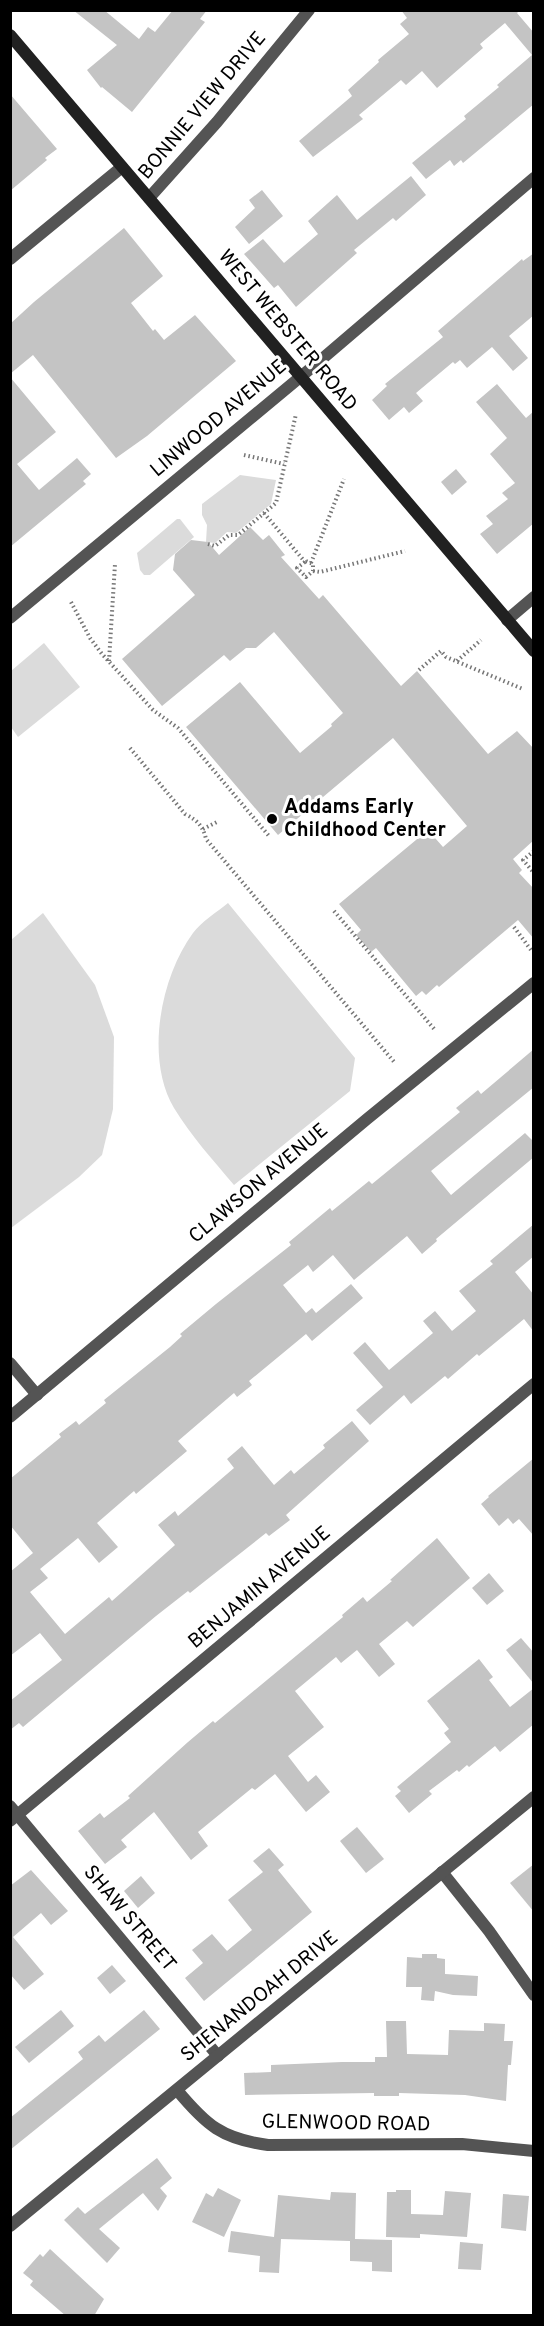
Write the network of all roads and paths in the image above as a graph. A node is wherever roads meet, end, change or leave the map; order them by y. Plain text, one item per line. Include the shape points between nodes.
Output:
1 (309, 10) edge
2 (10, 35) edge
3 (122, 167) junction
4 (534, 178) edge
5 (149, 198) junction
6 (10, 259) edge
7 (300, 377) junction
8 (296, 414) dead end
9 (244, 455) dead end
10 (284, 464) junction
11 (344, 478) dead end
12 (264, 513) junction
13 (208, 544) dead end
14 (405, 550) dead end
15 (304, 562) junction
16 (311, 563) junction
17 (116, 564) dead end
18 (313, 571) junction
19 (534, 597) edge
20 (71, 602) dead end
21 (10, 618) edge
22 (507, 620) junction
23 (481, 640) dead end
24 (534, 651) edge
25 (109, 661) junction
26 (457, 661) junction
27 (419, 670) dead end
28 (523, 689) dead end
29 (130, 748) dead end
30 (217, 822) dead end
31 (203, 829) junction
32 (269, 836) dead end
33 (534, 851) edge
34 (534, 873) edge
35 (334, 911) dead end
36 (514, 927) dead end
37 (531, 950) dead end
38 (534, 983) edge
39 (435, 1030) dead end
40 (395, 1063) dead end
41 (10, 1363) edge
42 (534, 1384) edge
43 (37, 1395) junction
44 (10, 1417) edge
45 (534, 1797) edge
46 (13, 1814) edge
47 (442, 1872) junction
48 (534, 1995) edge
49 (218, 2056) junction
50 (177, 2090) junction
51 (534, 2151) edge
52 (10, 2226) edge

1 - 5 street, BONNIE VIEW DRIVE
2 - 3 street, WEST WEBSTER ROAD
3 - 5 street, WEST WEBSTER ROAD
3 - 6 street
4 - 7 street, LINWOOD AVENUE
5 - 7 street, WEST WEBSTER ROAD
7 - 21 street, LINWOOD AVENUE
7 - 22 street, WEST WEBSTER ROAD
8 - 10 path
9 - 10 path
10 - 12 path via 276,503
11 - 16 path
12 - 13 path via 238,535 229,534 215,546
12 - 15 path
14 - 18 path
15 - 16 path
15 - 18 path via 297,568 301,573 306,577
16 - 18 path
17 - 25 path
19 - 22 street
20 - 25 path via 90,638
22 - 24 street, WEST WEBSTER ROAD
23 - 26 path
25 - 32 path via 153,710 178,728
26 - 27 path via 441,651
26 - 28 path
29 - 31 path via 185,814 197,820
30 - 31 path
31 - 40 path via 206,840
33 - 34 path via 522,861
35 - 39 path
36 - 37 path
38 - 43 street, CLAWSON AVENUE
41 - 43 street
42 - 46 street, BENJAMIN AVENUE
43 - 44 street, CLAWSON AVENUE
45 - 47 street, SHENANDOAH DRIVE
46 - 49 street, SHAW STREET
47 - 48 street
47 - 49 street, SHENANDOAH DRIVE
49 - 50 street, SHENANDOAH DRIVE
50 - 51 street, GLENWOOD ROAD via 214,2127 245,2142 462,2145
50 - 52 street, SHENANDOAH DRIVE

